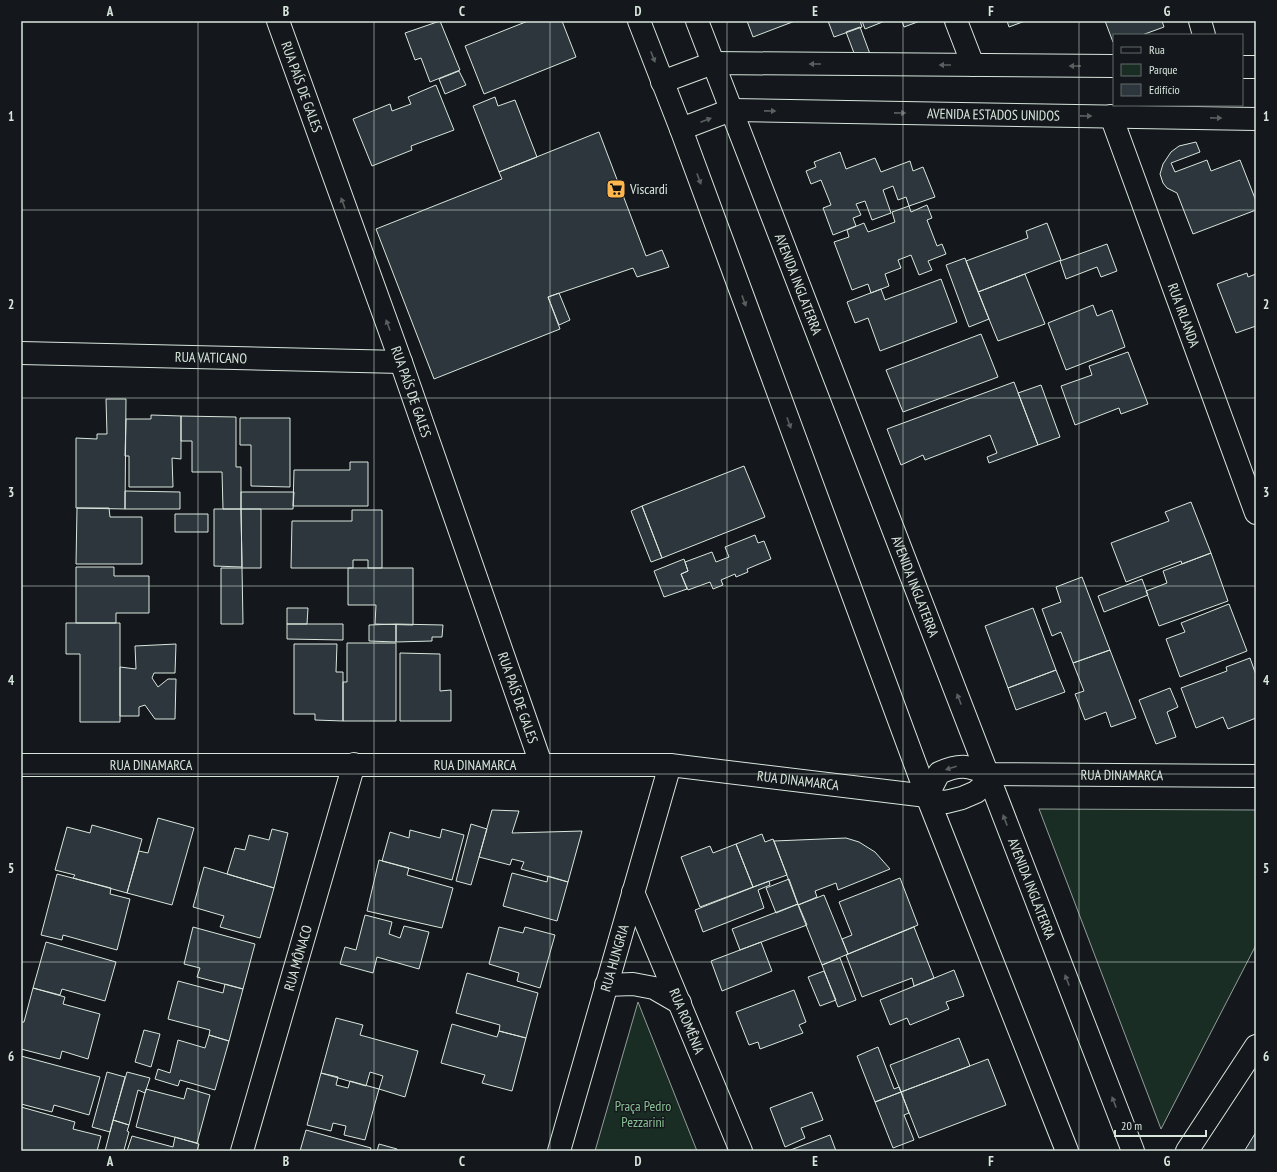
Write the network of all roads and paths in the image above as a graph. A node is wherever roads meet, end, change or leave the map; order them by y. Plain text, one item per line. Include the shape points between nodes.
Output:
1 (278, 21) edge
2 (639, 21) edge
3 (697, 21) edge
4 (956, 21) edge
5 (1200, 21) edge
6 (1204, 34) edge
7 (713, 63) junction
8 (972, 65) junction
9 (1113, 66) edge
10 (1243, 67) edge
11 (1256, 68) edge
12 (662, 82) junction
13 (731, 110) junction
14 (1111, 116) junction
15 (1256, 119) edge
16 (681, 129) junction
17 (21, 353) edge
18 (401, 362) junction
19 (1256, 513) edge
20 (354, 764) junction
21 (541, 764) junction
22 (21, 765) edge
23 (670, 765) junction
24 (988, 774) junction
25 (1256, 776) edge
26 (927, 796) junction
27 (634, 892) junction
28 (606, 985) junction
29 (680, 1002) junction
30 (1256, 1046) edge
31 (242, 1151) edge
32 (559, 1151) edge
33 (741, 1151) edge
34 (1067, 1151) edge
35 (1133, 1151) edge
36 (1187, 1151) edge

18 -> 1 street, RUA PAÍS DE GALES
2 -> 12 street
3 - 7 street, AVENIDA INGLATERRA
4 - 8 street
5 - 6 street
8 -> 7 street
7 - 12 street
7 - 13 street, AVENIDA INGLATERRA
9 -> 8 street
10 - 11 street
12 - 16 street
13 -> 14 street, AVENIDA ESTADOS UNIDOS
16 -> 13 street
24 -> 13 street, AVENIDA INGLATERRA
14 -> 15 street, AVENIDA ESTADOS UNIDOS
14 - 19 street, RUA IRLANDA
16 -> 26 street
17 - 18 street, RUA VATICANO
18 - 21 street, RUA PAÍS DE GALES
20 - 21 street, RUA DINAMARCA
20 - 22 street, RUA DINAMARCA
20 - 31 street, RUA MÔNACO
21 - 23 street, RUA DINAMARCA
23 - 26 street, RUA DINAMARCA
23 - 27 street, RUA HUNGRIA
24 - 25 street, RUA DINAMARCA
24 - 26 street, RUA DINAMARCA via 984,785 962,798 946,802 936,801
24 -> 26 street, RUA DINAMARCA via 968,766 954,766 939,773
35 -> 24 street, AVENIDA INGLATERRA
26 - 34 street
27 - 28 street, RUA HUNGRIA
27 - 29 street, RUA ROMÊNIA
28 - 29 street via 634,984 654,988
28 - 32 street, RUA HUNGRIA
29 - 33 street, RUA ROMÊNIA
30 - 36 street

